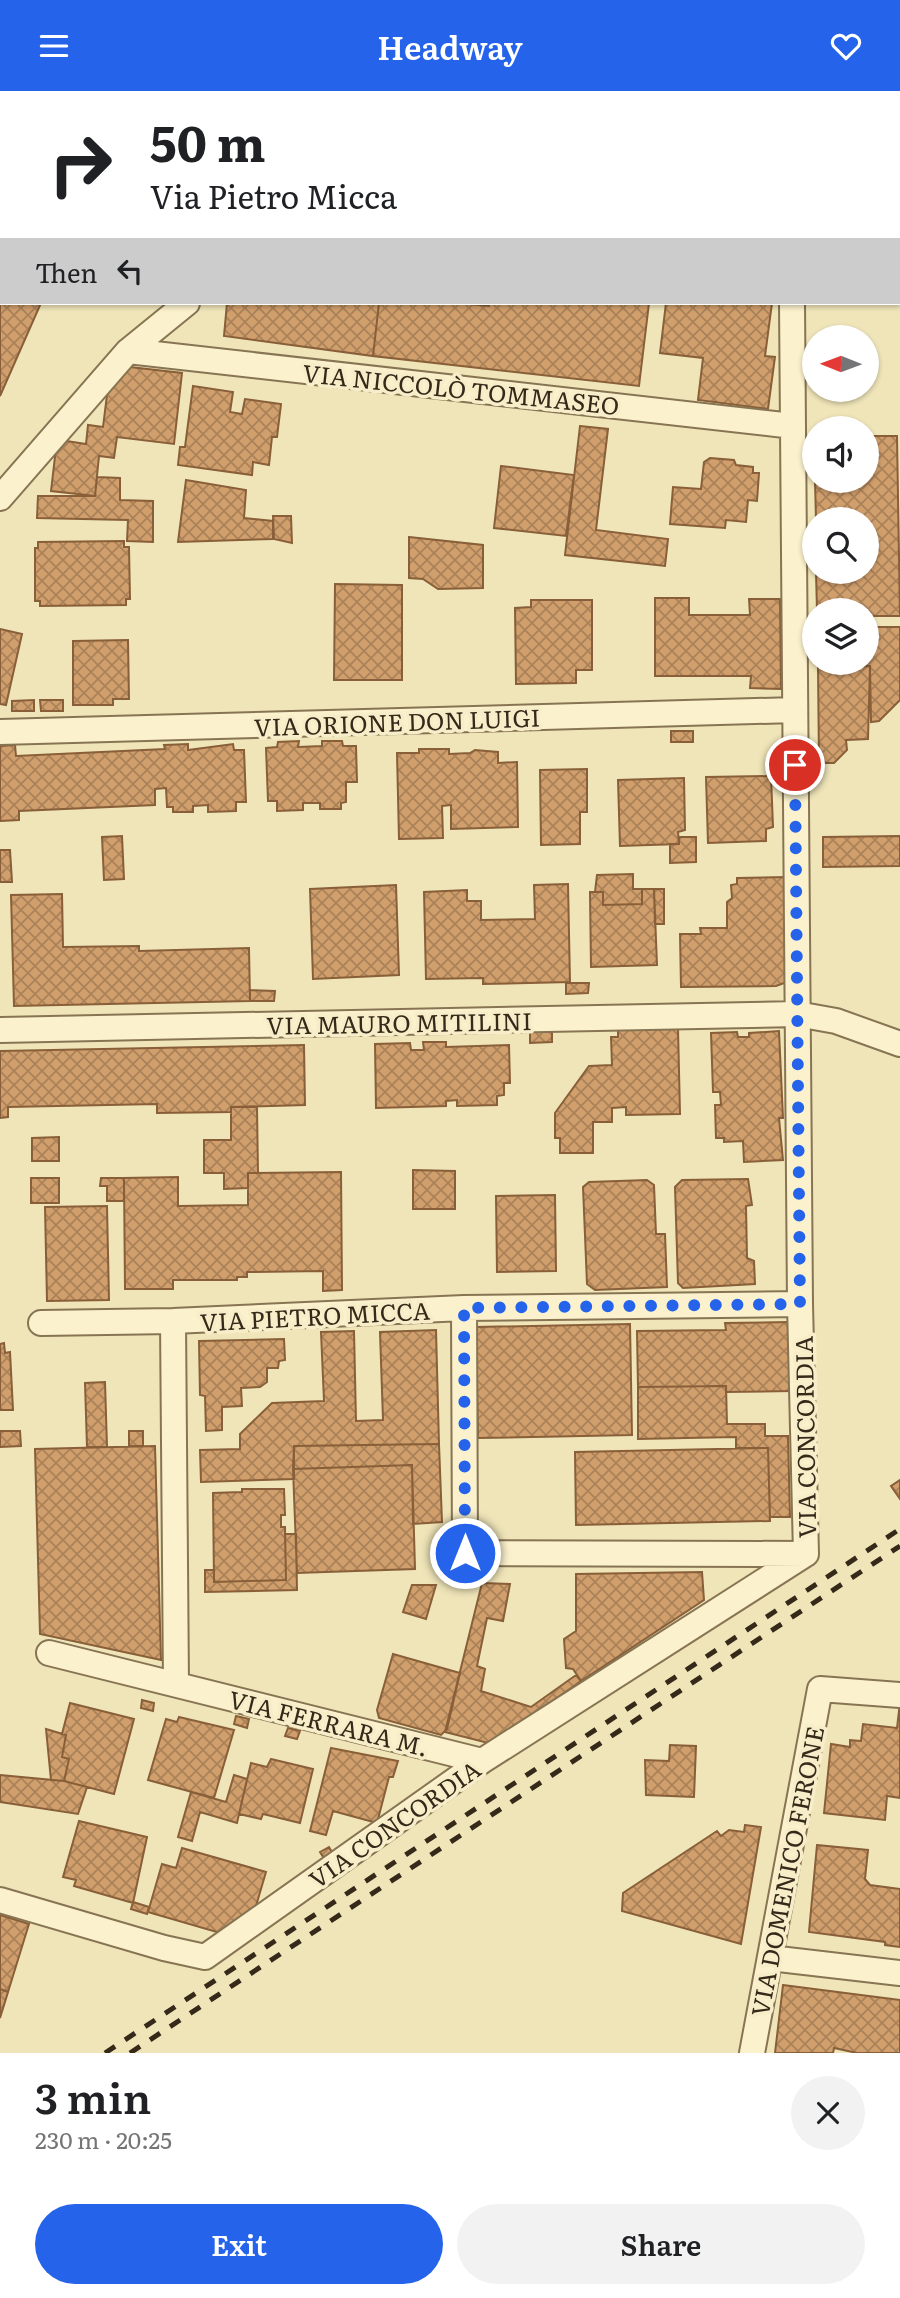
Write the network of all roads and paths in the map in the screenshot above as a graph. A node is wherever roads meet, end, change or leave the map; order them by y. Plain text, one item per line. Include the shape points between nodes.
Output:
1 (185, 305) edge
2 (792, 305) edge
3 (128, 351) junction
4 (793, 426) junction
5 (0, 498) edge
6 (795, 710) junction
7 (0, 732) edge
8 (797, 1014) junction
9 (0, 1030) edge
10 (900, 1044) edge
11 (800, 1304) junction
12 (464, 1308) junction
13 (173, 1321) junction
14 (41, 1323) dead end
15 (806, 1554) junction
16 (49, 1653) dead end
17 (176, 1683) junction
18 (900, 1695) edge
19 (482, 1761) junction
20 (0, 1900) edge
21 (770, 1958) junction
22 (900, 1973) edge
23 (752, 2053) edge

1 - 3 street
2 - 4 street, VIA CONCORDIA
3 - 4 street, VIA NICCOLÒ TOMMASEO
3 - 5 street
4 - 6 street, VIA CONCORDIA
6 - 7 street, VIA ORIONE DON LUIGI
6 - 8 street, VIA CONCORDIA
8 - 9 street, VIA MAURO MITILINI
8 - 10 street, VIA MAURO MITILINI via 836,1021
8 - 11 street, VIA CONCORDIA
11 - 12 street, VIA PIETRO MICCA
11 - 15 street, VIA CONCORDIA
12 - 13 street, VIA PIETRO MICCA
12 - 15 street via 465,1553
13 - 14 street, VIA PIETRO MICCA
13 - 17 street
15 - 19 street, VIA CONCORDIA
16 - 17 street, VIA FERRARA M.
17 - 19 street, VIA FERRARA M.
18 - 21 street, VIA DOMENICO FERONE via 820,1689
19 - 20 street, VIA CONCORDIA via 205,1957
21 - 22 street
21 - 23 street, VIA DOMENICO FERONE

